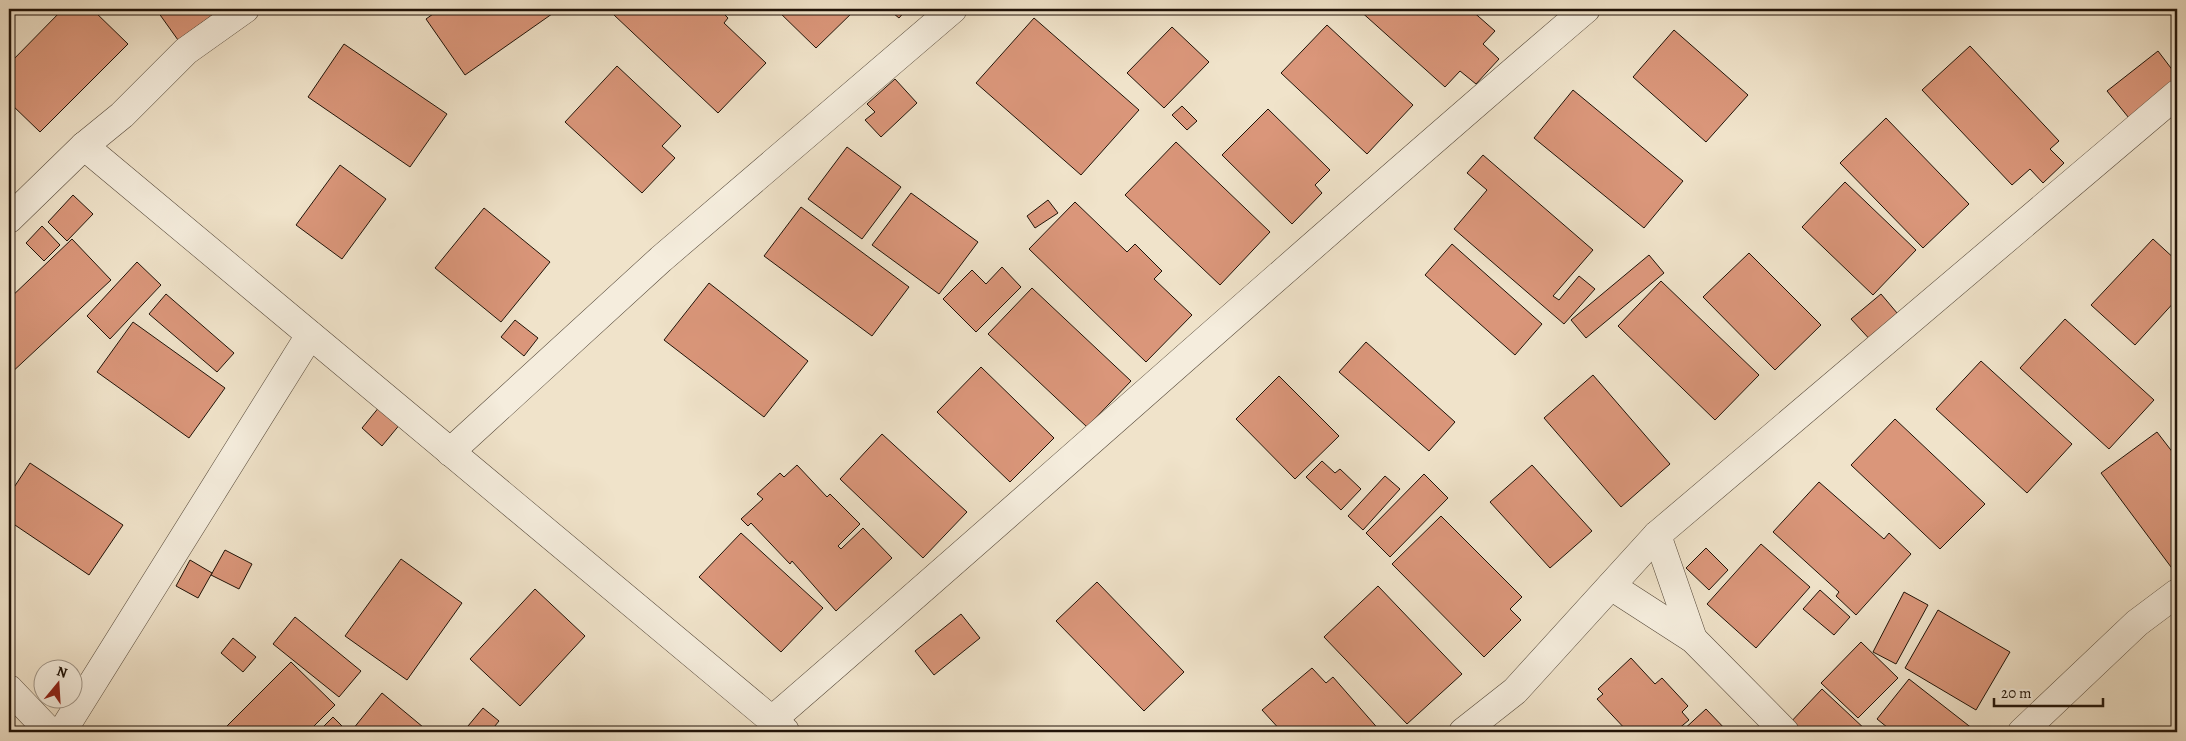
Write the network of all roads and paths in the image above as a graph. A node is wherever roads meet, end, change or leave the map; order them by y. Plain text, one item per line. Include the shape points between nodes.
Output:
1 (245, 9) edge
2 (953, 9) edge
3 (1586, 9) edge
4 (2177, 94) edge
5 (84, 146) junction
6 (14, 205) edge
7 (310, 335) junction
8 (450, 452) junction
9 (1657, 535) junction
10 (1611, 586) junction
11 (2177, 593) edge
12 (1693, 638) junction
13 (9, 689) edge
14 (779, 726) edge
15 (50, 732) edge
16 (62, 732) edge
17 (1463, 732) edge
18 (1785, 732) edge
19 (2022, 732) edge

1 - 5 street via 186,51 122,115
2 - 8 street via 661,259
3 - 14 street via 979,541
4 - 9 street
5 - 6 street
5 - 7 street
7 - 8 street
7 - 16 street
8 - 14 street
9 - 10 street
9 - 12 street
10 - 12 street
10 - 17 street via 1515,691
11 - 19 street via 2137,623
12 - 18 street
13 - 15 street

